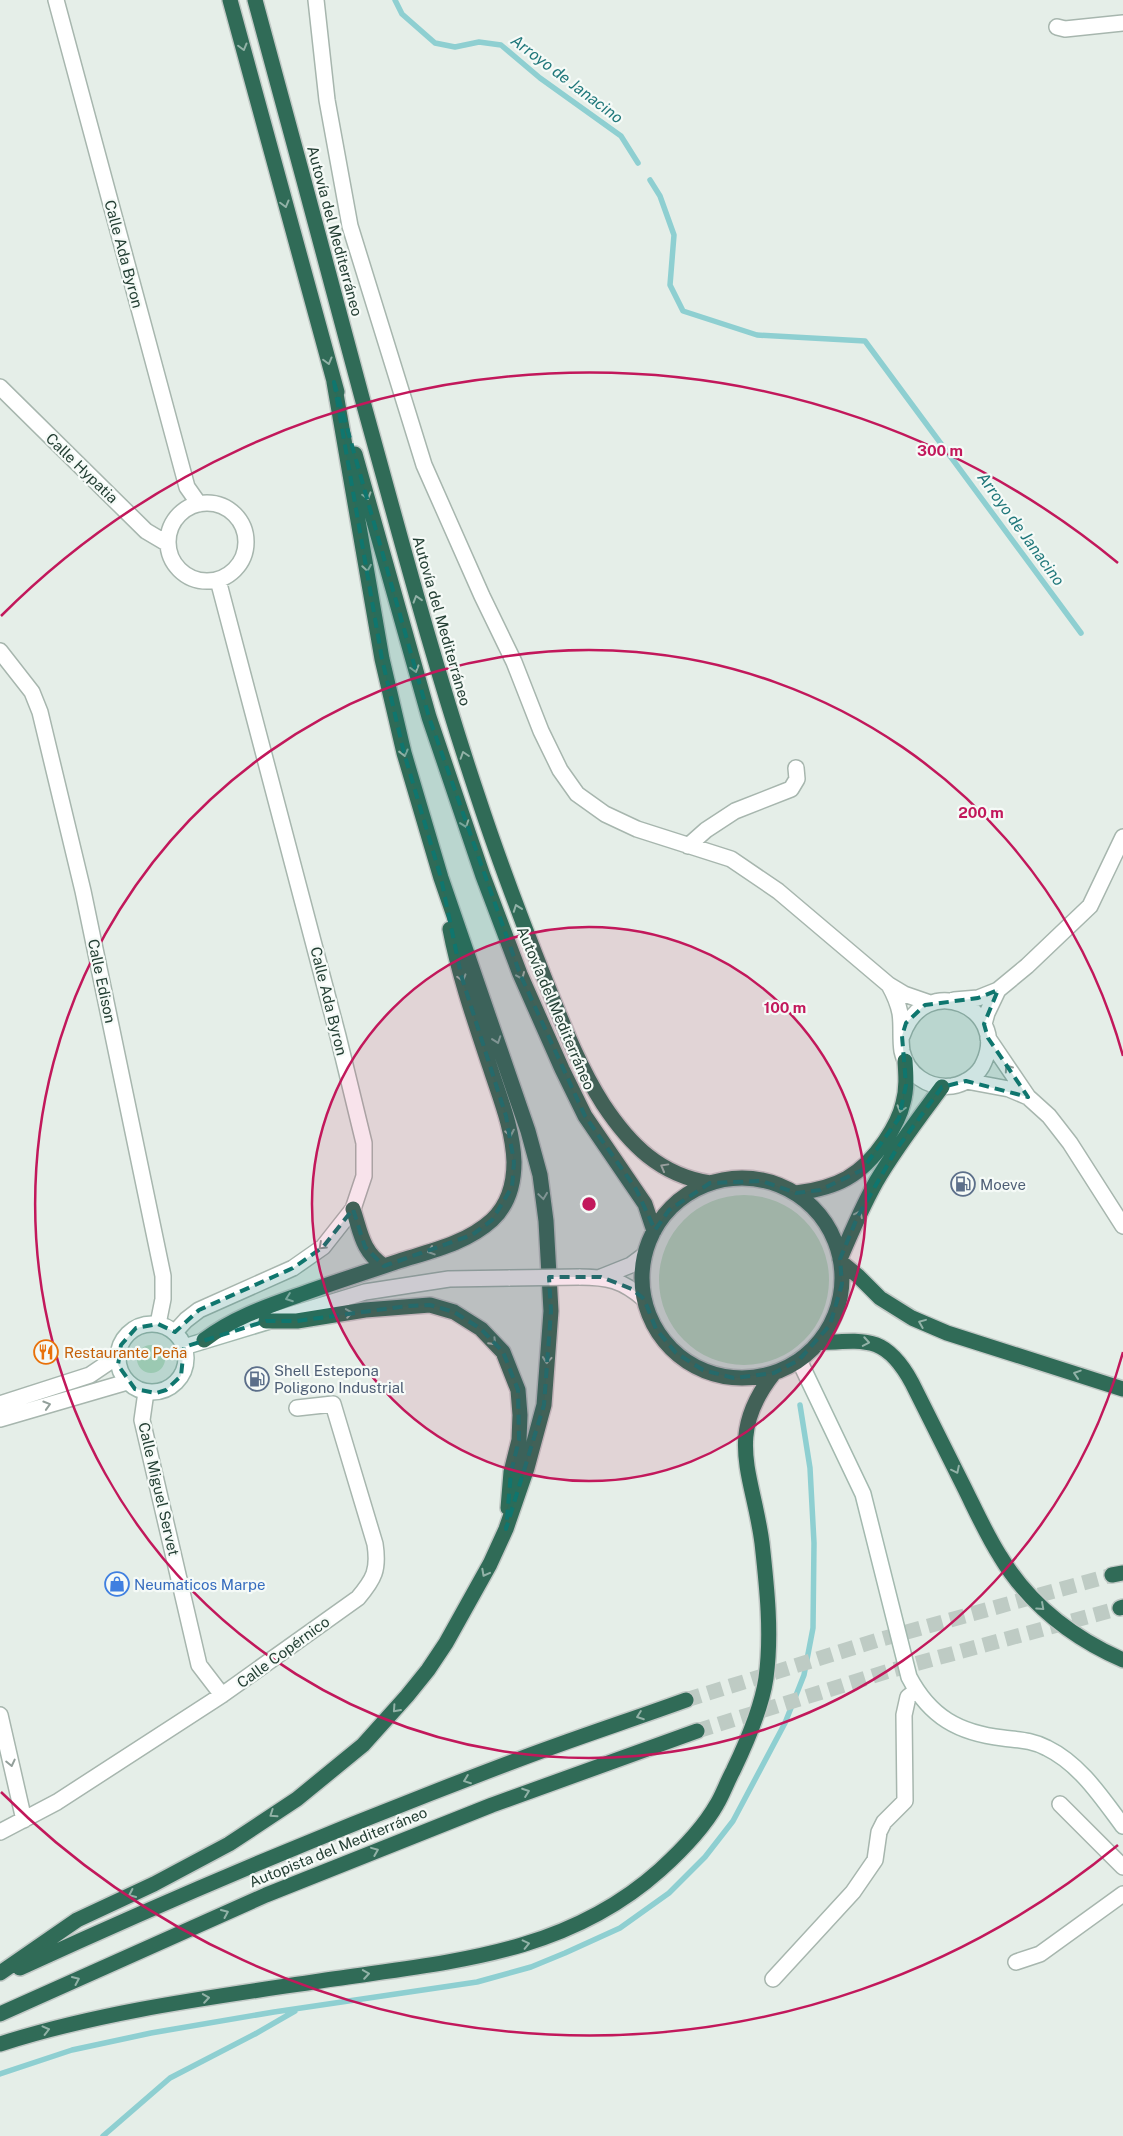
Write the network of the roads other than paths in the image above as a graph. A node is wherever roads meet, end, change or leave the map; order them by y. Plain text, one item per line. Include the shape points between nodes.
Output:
1 (56, 0) edge
2 (230, 0) edge
3 (255, 0) edge
4 (316, 0) edge
5 (1123, 23) edge
6 (1057, 27) dead end
7 (334, 382) junction
8 (0, 387) edge
9 (199, 504) junction
10 (168, 544) junction
11 (218, 580) junction
12 (0, 651) edge
13 (796, 768) dead end
14 (1123, 837) edge
15 (688, 846) junction
16 (441, 878) junction
17 (889, 985) junction
18 (998, 990) junction
19 (950, 1000) junction
20 (930, 1003) junction
21 (986, 1031) junction
22 (902, 1036) junction
23 (905, 1061) junction
24 (966, 1081) junction
25 (942, 1087) junction
26 (1028, 1097) junction
27 (710, 1183) junction
28 (796, 1193) junction
29 (353, 1209) junction
30 (1123, 1226) edge
31 (654, 1232) junction
32 (643, 1256) junction
33 (841, 1261) junction
34 (384, 1266) junction
35 (602, 1277) junction
36 (644, 1299) junction
37 (266, 1321) junction
38 (158, 1324) junction
39 (174, 1332) junction
40 (204, 1340) junction
41 (818, 1343) junction
42 (184, 1346) junction
43 (118, 1356) junction
44 (799, 1360) junction
45 (774, 1373) junction
46 (126, 1382) junction
47 (1123, 1389) edge
48 (146, 1392) junction
49 (0, 1404) edge
50 (297, 1408) dead end
51 (0, 1419) edge
52 (506, 1529) junction
53 (1123, 1660) edge
54 (916, 1691) junction
55 (222, 1695) junction
56 (686, 1700) tunnel mouth
57 (0, 1715) edge
58 (697, 1731) tunnel mouth
59 (1060, 1804) dead end
60 (24, 1820) junction
61 (1123, 1826) edge
62 (0, 1832) edge
63 (1123, 1867) edge
64 (1123, 1894) edge
65 (1016, 1962) dead end
66 (0, 1973) edge
67 (0, 1977) edge
68 (773, 1979) dead end
69 (0, 2014) edge
70 (0, 2044) edge

1 - 9 street, Calle Ada Byron via 187,487
2 -> 7 highway, Autovía del Mediterráneo
27 -> 3 highway, Autovía del Mediterráneo via 673,1172 654,1162 617,1123 583,1068 527,935 457,735
4 - 15 street via 327,100 350,226 424,465 452,530 514,662 541,731 560,770 577,794 592,806 637,829
5 - 6 street
7 -> 16 highway, Autovía del Mediterráneo via 382,659 404,753
7 -> 31 highway, Autovía del Mediterráneo via 429,717 493,903 562,1069 585,1116 645,1204
8 - 10 street, Calle Hypatia via 146,531
9 - 10 street via 176,518
9 - 11 street via 225,507 244,526 247,539 240,565
10 - 11 street via 170,555 184,574 201,580
11 - 29 street, Calle Ada Byron via 364,1142 364,1176
12 - 38 street, Calle Edison via 27,685 40,712 83,892 163,1276 164,1299
13 - 15 street via 797,779 790,790 735,811
14 - 18 street via 1090,906
15 - 17 street via 731,859 778,891
16 -> 34 highway via 461,975 510,1134 514,1162 512,1187 492,1220 472,1234 447,1246
16 -> 52 highway via 528,1131 540,1175 546,1221 551,1312 544,1405
17 - 20 street
17 - 22 street via 900,1011
18 - 19 street via 978,998
18 - 21 street via 987,1012
19 - 20 street
19 - 21 street via 976,1012
20 - 22 street via 914,1013
21 - 24 street via 988,1050 984,1063
26 -> 21 street
22 - 23 street
23 - 25 street via 920,1079
23 -> 28 highway via 906,1085 899,1118 874,1156 862,1170 844,1181 820,1190
24 - 25 street
24 - 26 street via 1009,1089
33 -> 25 highway via 857,1218 876,1182
26 - 30 street via 1049,1116 1070,1143
27 - 28 highway via 744,1178 762,1180
27 - 31 highway via 688,1194 669,1210
28 - 33 highway via 818,1213 832,1234
29 - 34 highway via 365,1247 372,1258
29 -> 39 street, Calle Ada Byron via 323,1247 308,1258 293,1268 198,1310
31 - 32 highway
32 - 35 street via 631,1265
32 - 36 highway
33 - 41 highway via 842,1284 838,1305
47 -> 33 highway via 946,1333 912,1318 880,1298
34 -> 40 highway via 255,1310 231,1321
35 - 36 street via 632,1289
35 - 37 street, bridge via 449,1280 398,1286 365,1292
36 - 45 highway via 656,1329 676,1353 703,1370 734,1378
37 - 40 street
37 -> 52 highway via 297,1321 365,1310 430,1305 454,1312 481,1330 503,1352 518,1390 519,1440 511,1472
38 - 39 street
38 - 43 street via 131,1332 120,1345
39 - 42 street
40 - 42 street
41 - 44 highway
41 -> 53 highway via 871,1342 892,1354 912,1382 990,1539 1010,1571 1035,1601 1073,1634
42 - 48 street via 185,1367 175,1384 166,1390
43 - 46 street via 118,1365
43 - 49 street via 90,1376
44 - 45 highway
44 - 54 street via 863,1494 909,1677
70 -> 45 highway via 46,2030 202,1999 467,1958 536,1942 594,1917 626,1898 680,1852 715,1807 747,1742 766,1681 769,1623 763,1559 744,1451 747,1423 761,1390
46 - 48 street
51 -> 46 street
48 - 55 street, Calle Miguel Servet via 142,1420 199,1664
50 - 55 street, Calle Copérnico via 333,1404 376,1544 378,1561 372,1581 358,1598
52 -> 66 highway via 446,1643 407,1696 363,1745 297,1799 229,1844 77,1920
54 - 61 street via 950,1724 975,1733 1030,1740 1065,1758
54 - 68 street via 908,1697 904,1715 906,1801 884,1822 879,1832 875,1860 853,1892
55 - 60 street, Calle Copérnico
56 -> 67 highway, Autopista del Mediterráneo via 512,1762 323,1836
57 -> 60 street
69 -> 58 highway, Autopista del Mediterráneo via 266,1894 492,1805
59 - 63 street
60 - 62 street, Calle Copérnico
64 - 65 street via 1040,1954

